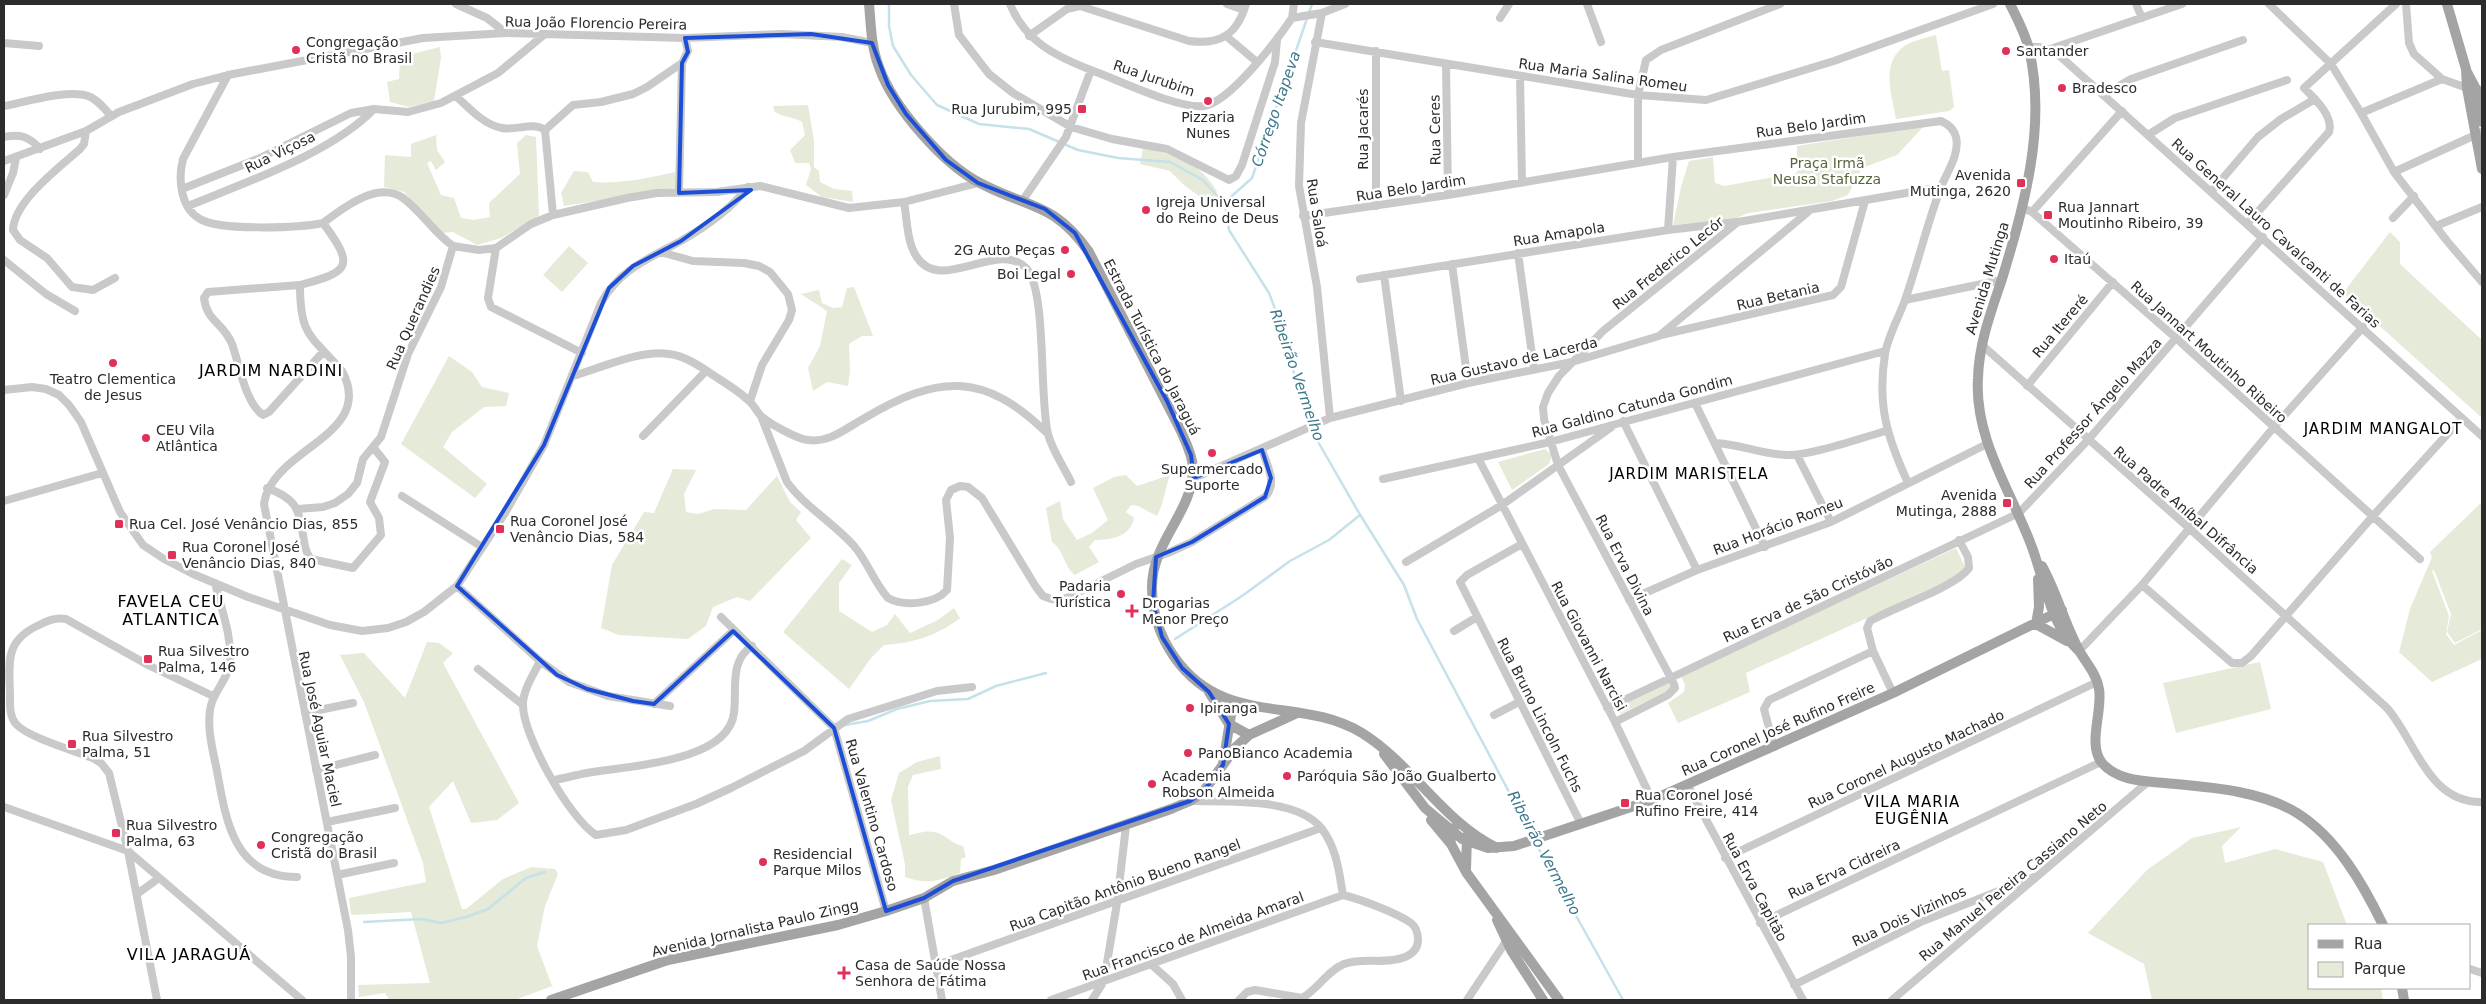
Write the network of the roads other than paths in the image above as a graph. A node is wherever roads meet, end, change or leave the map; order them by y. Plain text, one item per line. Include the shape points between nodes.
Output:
1 (456, 4) edge
2 (869, 4) edge
3 (954, 4) edge
4 (1010, 4) edge
5 (1227, 4) edge
6 (1294, 4) edge
7 (1346, 4) edge
8 (1509, 4) edge
9 (1587, 4) edge
10 (1780, 4) edge
11 (1994, 4) edge
12 (2010, 4) edge
13 (2136, 4) edge
14 (2182, 4) edge
15 (2269, 4) edge
16 (2396, 4) edge
17 (2406, 4) edge
18 (2447, 4) edge
19 (1245, 7) edge
20 (1322, 13) junction
21 (1292, 18) junction
22 (1500, 18) dead end
23 (2142, 18) junction
24 (506, 33) junction
25 (545, 34) junction
26 (1029, 36) junction
27 (1226, 36) junction
28 (685, 38) junction
29 (1277, 40) junction
30 (2243, 40) dead end
31 (1315, 42) junction
32 (1601, 42) dead end
33 (4, 43) edge
34 (872, 43) junction
35 (40, 46) dead end
36 (2052, 50) junction
37 (1376, 51) junction
38 (2029, 52) junction
39 (1257, 62) junction
40 (682, 63) junction
41 (1446, 64) junction
42 (2331, 64) junction
43 (1091, 70) junction
44 (228, 75) junction
45 (1520, 76) junction
46 (2442, 78) junction
47 (2287, 80) dead end
48 (2475, 89) edge
49 (1638, 95) junction
50 (2103, 95) junction
51 (456, 96) junction
52 (2315, 99) junction
53 (4, 106) edge
54 (374, 108) junction
55 (2122, 111) junction
56 (2361, 112) junction
57 (115, 114) junction
58 (2482, 122) edge
59 (1071, 127) junction
60 (545, 130) junction
61 (86, 131) junction
62 (2479, 133) edge
63 (2148, 135) junction
64 (4, 137) edge
65 (40, 149) junction
66 (1673, 157) junction
67 (16, 158) junction
68 (4, 161) edge
69 (1638, 162) junction
70 (2482, 169) edge
71 (2394, 172) junction
72 (978, 182) junction
73 (1522, 182) junction
74 (748, 187) junction
75 (1941, 187) junction
76 (182, 189) junction
77 (2211, 192) junction
78 (679, 193) junction
79 (4, 194) edge
80 (1448, 195) junction
81 (2414, 196) junction
82 (1023, 200) junction
83 (1865, 201) junction
84 (904, 202) junction
85 (188, 206) junction
86 (1376, 206) junction
87 (2482, 207) edge
88 (2027, 210) junction
89 (1810, 211) junction
90 (552, 215) junction
91 (1303, 216) junction
92 (2393, 218) dead end
93 (1738, 222) junction
94 (323, 223) junction
95 (2247, 224) junction
96 (2436, 226) junction
97 (1668, 230) junction
98 (2262, 237) junction
99 (453, 246) junction
100 (496, 248) junction
101 (660, 252) junction
102 (1518, 253) junction
103 (4, 260) edge
104 (1452, 264) junction
105 (1384, 275) junction
106 (116, 278) dead end
107 (1360, 279) dead end
108 (2001, 280) junction
109 (2113, 282) junction
110 (2482, 282) edge
111 (300, 285) junction
112 (1905, 300) junction
113 (76, 311) dead end
114 (2363, 327) junction
115 (1659, 336) junction
116 (2177, 338) junction
117 (1982, 345) junction
118 (1885, 351) junction
119 (323, 352) junction
120 (582, 353) junction
121 (1572, 362) junction
122 (1534, 369) junction
123 (706, 371) junction
124 (573, 376) junction
125 (1468, 383) junction
126 (2027, 386) junction
127 (4, 390) edge
128 (750, 401) junction
129 (1401, 401) junction
130 (1695, 403) junction
131 (761, 416) junction
132 (2462, 418) junction
133 (1327, 419) junction
134 (1621, 421) junction
135 (2274, 427) junction
136 (1886, 431) junction
137 (1048, 434) junction
138 (643, 436) dead end
139 (2482, 436) edge
140 (2088, 440) junction
141 (1550, 442) junction
142 (1715, 444) junction
143 (1988, 444) junction
144 (373, 447) junction
145 (1262, 450) junction
146 (1797, 455) junction
147 (1478, 458) junction
148 (1558, 465) junction
149 (102, 473) junction
150 (1192, 479) junction
151 (1383, 479) dead end
152 (1071, 482) dead end
153 (1908, 482) junction
154 (267, 488) junction
155 (402, 496) dead end
156 (4, 501) edge
157 (1502, 505) junction
158 (298, 509) junction
159 (2019, 512) junction
160 (2373, 516) junction
161 (1831, 522) junction
162 (2190, 528) junction
163 (1959, 540) junction
164 (1522, 544) junction
165 (482, 547) junction
166 (1766, 547) junction
167 (2035, 555) junction
168 (1156, 557) junction
169 (2420, 559) dead end
170 (1406, 562) dead end
171 (1697, 570) junction
172 (2038, 570) junction
173 (215, 584) junction
174 (457, 586) junction
175 (2142, 586) junction
176 (1629, 600) junction
177 (284, 610) junction
178 (2058, 612) junction
179 (2286, 615) junction
180 (721, 617) dead end
181 (1477, 617) junction
182 (2036, 624) junction
183 (733, 631) junction
184 (1454, 631) dead end
185 (2069, 642) junction
186 (752, 646) junction
187 (1873, 651) junction
188 (2079, 651) junction
189 (540, 661) junction
190 (478, 669) dead end
191 (1670, 678) junction
192 (2097, 682) junction
193 (972, 687) dead end
194 (1209, 692) junction
195 (1893, 693) junction
196 (213, 696) junction
197 (1238, 702) junction
198 (1520, 702) junction
199 (353, 703) dead end
200 (654, 704) junction
201 (523, 705) junction
202 (670, 706) dead end
203 (1607, 708) junction
204 (1276, 711) junction
205 (305, 713) junction
206 (1297, 713) junction
207 (1494, 715) dead end
208 (1615, 722) junction
209 (1229, 724) junction
210 (1273, 724) junction
211 (834, 728) junction
212 (1249, 735) junction
213 (1377, 743) junction
214 (1774, 747) junction
215 (375, 755) dead end
216 (2102, 762) junction
217 (1223, 765) junction
218 (316, 770) junction
219 (554, 780) junction
220 (2149, 781) junction
221 (1687, 784) junction
222 (1652, 800) junction
223 (1190, 801) junction
224 (2482, 802) edge
225 (4, 807) edge
226 (394, 808) dead end
227 (1425, 808) junction
228 (327, 822) junction
229 (1581, 824) junction
230 (1126, 826) junction
231 (1321, 828) junction
232 (1465, 828) junction
233 (1452, 831) junction
234 (1466, 842) junction
235 (1451, 844) junction
236 (1497, 848) junction
237 (128, 851) junction
238 (1725, 858) junction
239 (394, 863) dead end
240 (1466, 872) junction
241 (337, 876) junction
242 (2038, 876) junction
243 (297, 877) dead end
244 (159, 878) junction
245 (137, 894) junction
246 (1343, 895) junction
247 (924, 898) junction
248 (1117, 903) junction
249 (886, 911) junction
250 (1760, 923) junction
251 (2383, 924) edge
252 (1509, 937) junction
253 (1152, 964) junction
254 (937, 966) junction
255 (1104, 981) junction
256 (1794, 985) junction
257 (157, 1000) edge
258 (302, 1000) edge
259 (351, 1000) edge
260 (551, 1000) edge
261 (942, 1000) edge
262 (1051, 1000) edge
263 (1092, 1000) edge
264 (1182, 1000) edge
265 (1239, 1000) edge
266 (1467, 1000) edge
267 (1543, 1000) edge
268 (1560, 1000) edge
269 (1802, 1000) edge
270 (1892, 1000) edge

1 - 24 street via 487,18
2 - 34 main road, Estrada Turística do Jaraguá
3 - 59 street via 959,35 989,74 1013,93
4 - 26 street
5 - 19 street
6 - 21 street
7 - 20 street
8 - 22 street
9 - 32 street
10 - 49 street via 1651,56 1644,66
11 - 49 street, Rua Maria Salina Romeu via 1834,61 1716,98 1691,101
12 - 38 main road, Avenida Mutinga
13 - 23 street
14 - 23 street
15 - 42 street
16 - 42 street
17 - 46 street via 2411,49
18 - 48 main road
19 - 27 street via 1239,21
20 - 21 street
20 - 31 street, Rua Saloá
21 - 29 street, Rua Jurubim
23 - 36 street
24 - 25 street, Rua João Florencio Pereira
24 - 44 street, Rua João Florencio Pereira via 423,38
25 - 28 street, Rua João Florencio Pereira
25 - 51 street, Rua Viçosa via 498,72
26 - 27 street via 1067,9 1080,6 1189,40 1207,43
26 - 43 street via 1046,50
27 - 39 street
28 - 34 street, Rua João Florencio Pereira via 802,34
28 - 40 street via 688,51
29 - 39 street, Rua Jurubim
29 - 59 street via 1275,62 1239,172 1232,178 1224,179 1167,149 1112,139
30 - 50 street via 2131,79
31 - 37 street, Rua Maria Salina Romeu
31 - 91 street, Rua Saloá via 1299,150
33 - 35 street
34 - 72 main road, Estrada Turística do Jaraguá via 879,68 906,114 946,160
36 - 38 street via 2040,46
36 - 50 street, Rua General Lauro Cavalcanti de Farias
37 - 41 street, Rua Maria Salina Romeu
37 - 86 street, Rua Jacarés
38 - 88 main road, Avenida Mutinga via 2035,102
39 - 43 street, Rua Jurubim via 1222,96 1203,106 1183,104
40 - 60 street via 633,94 573,105
40 - 78 street
41 - 45 street, Rua Maria Salina Romeu
41 - 80 street, Rua Ceres
42 - 52 street via 2304,88
42 - 56 street
43 - 59 street, Rua Jurubim
44 - 57 street, Rua João Florencio Pereira
44 - 76 street via 184,159 179,178
45 - 49 street, Rua Maria Salina Romeu
45 - 73 street
46 - 48 street
46 - 56 street
47 - 63 street via 2175,118
48 - 58 main road
48 - 62 main road
49 - 69 street
50 - 55 street, Rua General Lauro Cavalcanti de Farias
51 - 54 street, Rua Viçosa via 437,105 408,112
51 - 60 street via 495,126 513,129 534,126
52 - 77 street via 2258,137
52 - 95 street via 2330,122 2327,137
53 - 57 street via 81,95 92,98
54 - 76 street, Rua Viçosa via 340,118 260,158
54 - 85 street, Rua Viçosa via 346,133
55 - 63 street, Rua General Lauro Cavalcanti de Farias
55 - 88 street
56 - 71 street
57 - 61 street, Rua João Florencio Pereira
59 - 82 street, Rua Jurubim
60 - 90 street
61 - 65 street, Rua João Florencio Pereira
61 - 106 street via 84,144 27,200 12,230 20,240 47,258 72,287 93,290
62 - 70 main road
62 - 71 street
63 - 77 street, Rua General Lauro Cavalcanti de Farias
64 - 65 street via 30,138
65 - 67 street, Rua João Florencio Pereira
66 - 69 street, Rua Belo Jardim
66 - 75 street, Rua Belo Jardim via 1941,121 1948,124 1956,136 1955,154
66 - 97 street
67 - 68 street, Rua João Florencio Pereira
67 - 79 street
69 - 73 street, Rua Belo Jardim
71 - 81 street
72 - 82 main road, Estrada Turística do Jaraguá
72 - 84 street
73 - 80 street, Rua Belo Jardim
74 - 78 street
74 - 84 street via 775,188 849,208
74 - 101 street via 735,203
75 - 83 street, Rua Frederico Lecór
75 - 112 street, Rua Belo Jardim
76 - 85 street
77 - 95 street, Rua General Lauro Cavalcanti de Farias
78 - 90 street via 628,198
80 - 86 street, Rua Belo Jardim
81 - 92 street
81 - 96 street
82 - 150 main road, Estrada Turística do Jaraguá via 1062,220 1089,252 1181,431 1191,455
83 - 89 street, Rua Frederico Lecór
83 - 115 street, Rua Betania via 1841,286 1833,295
84 - 137 street via 912,246 926,266 942,271 1002,259 1016,262 1028,271 1037,301
85 - 94 street via 198,218 219,224 277,227
86 - 91 street, Rua Belo Jardim
87 - 96 street
88 - 108 main road, Avenida Mutinga
88 - 109 street, Rua Jannart Moutinho Ribeiro
89 - 93 street, Rua Frederico Lecór
89 - 115 street, Rua Gustavo de Lacerda
90 - 100 street via 520,230
91 - 133 street, Rua Saloá via 1317,287
93 - 97 street, Rua Amapola
93 - 121 street, Rua Frederico Lecór via 1630,309
94 - 99 street via 361,199 393,193
94 - 111 street via 343,255 342,267 332,276
95 - 98 street, Rua General Lauro Cavalcanti de Farias
96 - 110 street
97 - 102 street, Rua Amapola
98 - 114 street, Rua General Lauro Cavalcanti de Farias
98 - 116 street, Rua Professor Ângelo Mazza
99 - 100 street via 479,250
99 - 144 street, Rua Querandies via 441,287 408,354 381,437
100 - 120 street via 488,298 491,307
101 - 120 street via 633,266 609,288
101 - 128 street via 693,261 759,266 770,272 788,294 792,310 789,320 762,365
102 - 104 street, Rua Amapola
102 - 122 street
103 - 113 street via 46,294
104 - 105 street, Rua Amapola
104 - 125 street
105 - 107 street, Rua Amapola
105 - 129 street
108 - 112 street
108 - 117 main road, Avenida Mutinga
109 - 116 street, Rua Jannart Moutinho Ribeiro
109 - 126 street, Rua Itereré
111 - 119 street via 301,318
111 - 119 street via 208,292 204,298 208,314 224,329 254,406 263,415
112 - 118 street, Rua Belo Jardim
114 - 132 street, Rua General Lauro Cavalcanti de Farias
114 - 135 street
115 - 121 street, Rua Gustavo de Lacerda
116 - 135 street, Rua Jannart Moutinho Ribeiro
116 - 140 street, Rua Professor Ângelo Mazza
117 - 126 street, Rua Padre Aníbal Difrância
117 - 143 main road, Avenida Mutinga via 1977,380
118 - 130 street, Rua Galdino Catunda Gondim
118 - 136 street, Rua Belo Jardim via 1882,397
119 - 154 street via 346,378 350,399 347,410 335,427 281,470
120 - 124 street
121 - 122 street, Rua Gustavo de Lacerda
121 - 141 street, Rua Frederico Lecór via 1548,393 1543,406
122 - 125 street, Rua Gustavo de Lacerda
123 - 124 street via 683,358 658,353
123 - 128 street
123 - 138 street
124 - 165 street via 544,446
125 - 129 street, Rua Gustavo de Lacerda
126 - 140 street, Rua Padre Aníbal Difrância
127 - 149 street via 32,387 59,395 77,414
128 - 131 street
129 - 133 street, Rua Gustavo de Lacerda
130 - 134 street, Rua Galdino Catunda Gondim
130 - 142 street
131 - 137 street via 806,440 826,439 905,397 958,384 980,388 1009,402
131 - 168 street via 793,489 855,547 881,590 895,602 936,598 947,590 950,538 946,500 951,490 960,486 968,487 982,498 1036,587 1043,596 1051,599 1069,597
132 - 139 street, Rua General Lauro Cavalcanti de Farias
132 - 160 street
133 - 145 street, Rua Gustavo de Lacerda
134 - 141 street, Rua Galdino Catunda Gondim
134 - 148 street
134 - 171 street
135 - 160 street, Rua Jannart Moutinho Ribeiro
135 - 162 street
136 - 146 street
136 - 153 street, Rua Belo Jardim
137 - 152 street
140 - 159 street, Rua Professor Ângelo Mazza
140 - 162 street, Rua Padre Aníbal Difrância
141 - 147 street, Rua Galdino Catunda Gondim
141 - 148 street, Rua Erva Divina
142 - 146 street
142 - 166 street
143 - 153 street, Rua Horácio Romeu
143 - 159 main road, Avenida Mutinga
144 - 158 street, Rua Querandies via 362,459 357,483 343,498 323,508
144 - 158 street via 385,462 370,502 379,518 381,535 353,568 315,561 308,556
145 - 150 street, Rua Gustavo de Lacerda
145 - 168 street via 1271,478 1270,492 1192,542
146 - 161 street
147 - 151 street, Rua Galdino Catunda Gondim
147 - 157 street, Rua Giovanni Narcisi
148 - 157 street
148 - 176 street, Rua Erva Divina
149 - 156 street
149 - 173 street via 120,512 143,545
150 - 168 main road, Estrada Turística do Jaraguá via 1181,512
153 - 161 street, Rua Horácio Romeu
154 - 158 street via 286,496
154 - 177 street, Rua José Aguiar Maciel via 265,515
155 - 165 street
157 - 164 street, Rua Giovanni Narcisi
157 - 170 street
159 - 163 street, Rua Erva de São Cristóvão
159 - 167 main road, Avenida Mutinga
160 - 169 street, Rua Jannart Moutinho Ribeiro
160 - 179 street
161 - 166 street, Rua Horácio Romeu
162 - 175 street
162 - 179 street, Rua Padre Aníbal Difrância
163 - 187 street via 1969,563 1967,572 1870,622 1867,628
163 - 191 street, Rua Erva de São Cristóvão
164 - 181 street, Rua Bruno Lincoln Fuchs via 1461,579
164 - 203 street, Rua Giovanni Narcisi
165 - 174 street
166 - 171 street, Rua Horácio Romeu
167 - 172 main road, Avenida Mutinga
167 - 178 main road, Avenida Mutinga via 2043,567
168 - 194 main road, Estrada Turística do Jaraguá via 1152,586 1158,626 1182,668
171 - 176 street, Rua Horácio Romeu
172 - 178 main road, Avenida Mutinga
172 - 182 main road
173 - 177 street
173 - 196 street via 229,638 230,660 228,675
174 - 177 street via 424,612 388,628 362,630 330,625
174 - 189 street
175 - 179 street via 2232,663 2242,663 2251,656
175 - 188 street
176 - 191 street, Rua Erva Divina
177 - 205 street, Rua José Aguiar Maciel
178 - 182 main road, Rua Coronel José Rufino Freire
178 - 185 main road, Avenida Mutinga
178 - 188 main road, Avenida Mutinga
179 - 224 street, Rua Padre Aníbal Difrância via 2400,723 2434,780 2455,796
180 - 183 street, Rua Valentino Cardoso
181 - 184 street
181 - 198 street, Rua Bruno Lincoln Fuchs
182 - 185 main road
182 - 195 main road, Rua Coronel José Rufino Freire
183 - 186 street, Rua Valentino Cardoso
183 - 200 street
185 - 188 main road, Avenida Mutinga
186 - 211 street, Rua Valentino Cardoso
186 - 219 street via 737,665 734,714 722,736 687,755 661,762
187 - 195 street
187 - 214 street via 1769,700 1764,709
188 - 192 main road, Avenida Mutinga
189 - 200 street via 557,675 587,689
189 - 201 street
190 - 201 street
191 - 203 street, Rua Erva de São Cristóvão
191 - 208 street via 1675,688 1671,693
192 - 216 main road, Avenida Mutinga via 2100,699 2096,749
192 - 238 street, Rua Coronel Augusto Machado
193 - 211 street via 937,691 863,714
194 - 197 main road, Estrada Turística do Jaraguá
194 - 209 main road
195 - 214 main road, Rua Coronel José Rufino Freire
196 - 237 street via 148,665 66,619 46,621 28,630 15,642 9,669 12,719 21,729 93,758 105,767 114,784
196 - 243 street via 210,738 234,838 248,860 257,867 280,877
197 - 204 main road, Estrada Turística do Jaraguá
197 - 209 main road, Avenida Jornalista Paulo Zingg
198 - 207 street
198 - 229 street, Rua Bruno Lincoln Fuchs
199 - 205 street
200 - 202 street
201 - 219 street via 533,743
203 - 208 street, Rua Giovanni Narcisi
204 - 206 main road, Estrada Turística do Jaraguá
204 - 210 main road via 1278,717
205 - 218 street, Rua José Aguiar Maciel
206 - 210 main road, Avenida Jornalista Paulo Zingg
206 - 213 main road, Estrada Turística do Jaraguá via 1332,719
208 - 222 street, Rua Giovanni Narcisi
209 - 212 main road
209 - 217 main road, Avenida Jornalista Paulo Zingg
210 - 212 main road, Avenida Jornalista Paulo Zingg
211 - 219 street via 804,751 730,788 687,808 604,835 596,835 580,823
211 - 249 street, Rua Valentino Cardoso
212 - 217 main road, Avenida Jornalista Paulo Zingg
213 - 227 main road, Estrada Turística do Jaraguá
213 - 232 main road, Estrada Turística do Jaraguá
214 - 221 main road, Rua Coronel José Rufino Freire
215 - 218 street
216 - 220 main road via 2124,777
216 - 250 street, Rua Erva Cidreira
217 - 223 main road, Avenida Jornalista Paulo Zingg via 1203,792
218 - 228 street, Rua José Aguiar Maciel
220 - 242 street, Rua Manuel Pereira Cassiano Neto
220 - 251 main road via 2238,792 2296,812 2335,848 2366,890
221 - 222 main road, Rua Coronel José Rufino Freire
221 - 238 street, Rua Erva Capitão
222 - 229 main road, Rua Coronel José Rufino Freire
223 - 230 main road, Avenida Jornalista Paulo Zingg
223 - 231 street via 1267,804 1287,808
225 - 237 street
226 - 228 street
227 - 233 main road, Estrada Turística do Jaraguá
227 - 235 main road
228 - 241 street, Rua José Aguiar Maciel
229 - 236 main road, Rua Coronel José Rufino Freire via 1527,843
230 - 247 main road, Avenida Jornalista Paulo Zingg via 972,876 954,888 937,890
230 - 248 street
231 - 246 street via 1335,854
231 - 248 street, Rua Capitão Antônio Bueno Rangel
232 - 233 main road
232 - 234 main road
232 - 236 main road
233 - 234 main road, Rua Coronel José Rufino Freire
233 - 235 main road
234 - 236 main road, Rua Coronel José Rufino Freire
234 - 240 main road
235 - 240 main road
237 - 244 street
237 - 245 street
238 - 250 street, Rua Erva Capitão
239 - 241 street
240 - 252 main road
241 - 259 street, Rua José Aguiar Maciel via 350,944
242 - 256 street, Rua Dois Vizinhos via 1923,921
242 - 270 street, Rua Manuel Pereira Cassiano Neto
244 - 245 street
244 - 258 street
245 - 257 street
246 - 253 street, Rua Francisco de Almeida Amaral
246 - 265 street via 1410,922 1418,938 1416,949 1401,958 1345,964 1302,998 1255,990
247 - 249 main road, Avenida Jornalista Paulo Zingg
247 - 254 street
248 - 254 street, Rua Capitão Antônio Bueno Rangel
248 - 255 street
249 - 260 main road, Avenida Jornalista Paulo Zingg via 828,927 668,960
250 - 256 street, Rua Erva Capitão
252 - 266 street
252 - 267 main road
252 - 268 main road
253 - 255 street, Rua Francisco de Almeida Amaral
253 - 264 street via 1173,984
254 - 261 street
255 - 262 street, Rua Francisco de Almeida Amaral
255 - 263 street
256 - 269 street, Rua Erva Capitão

